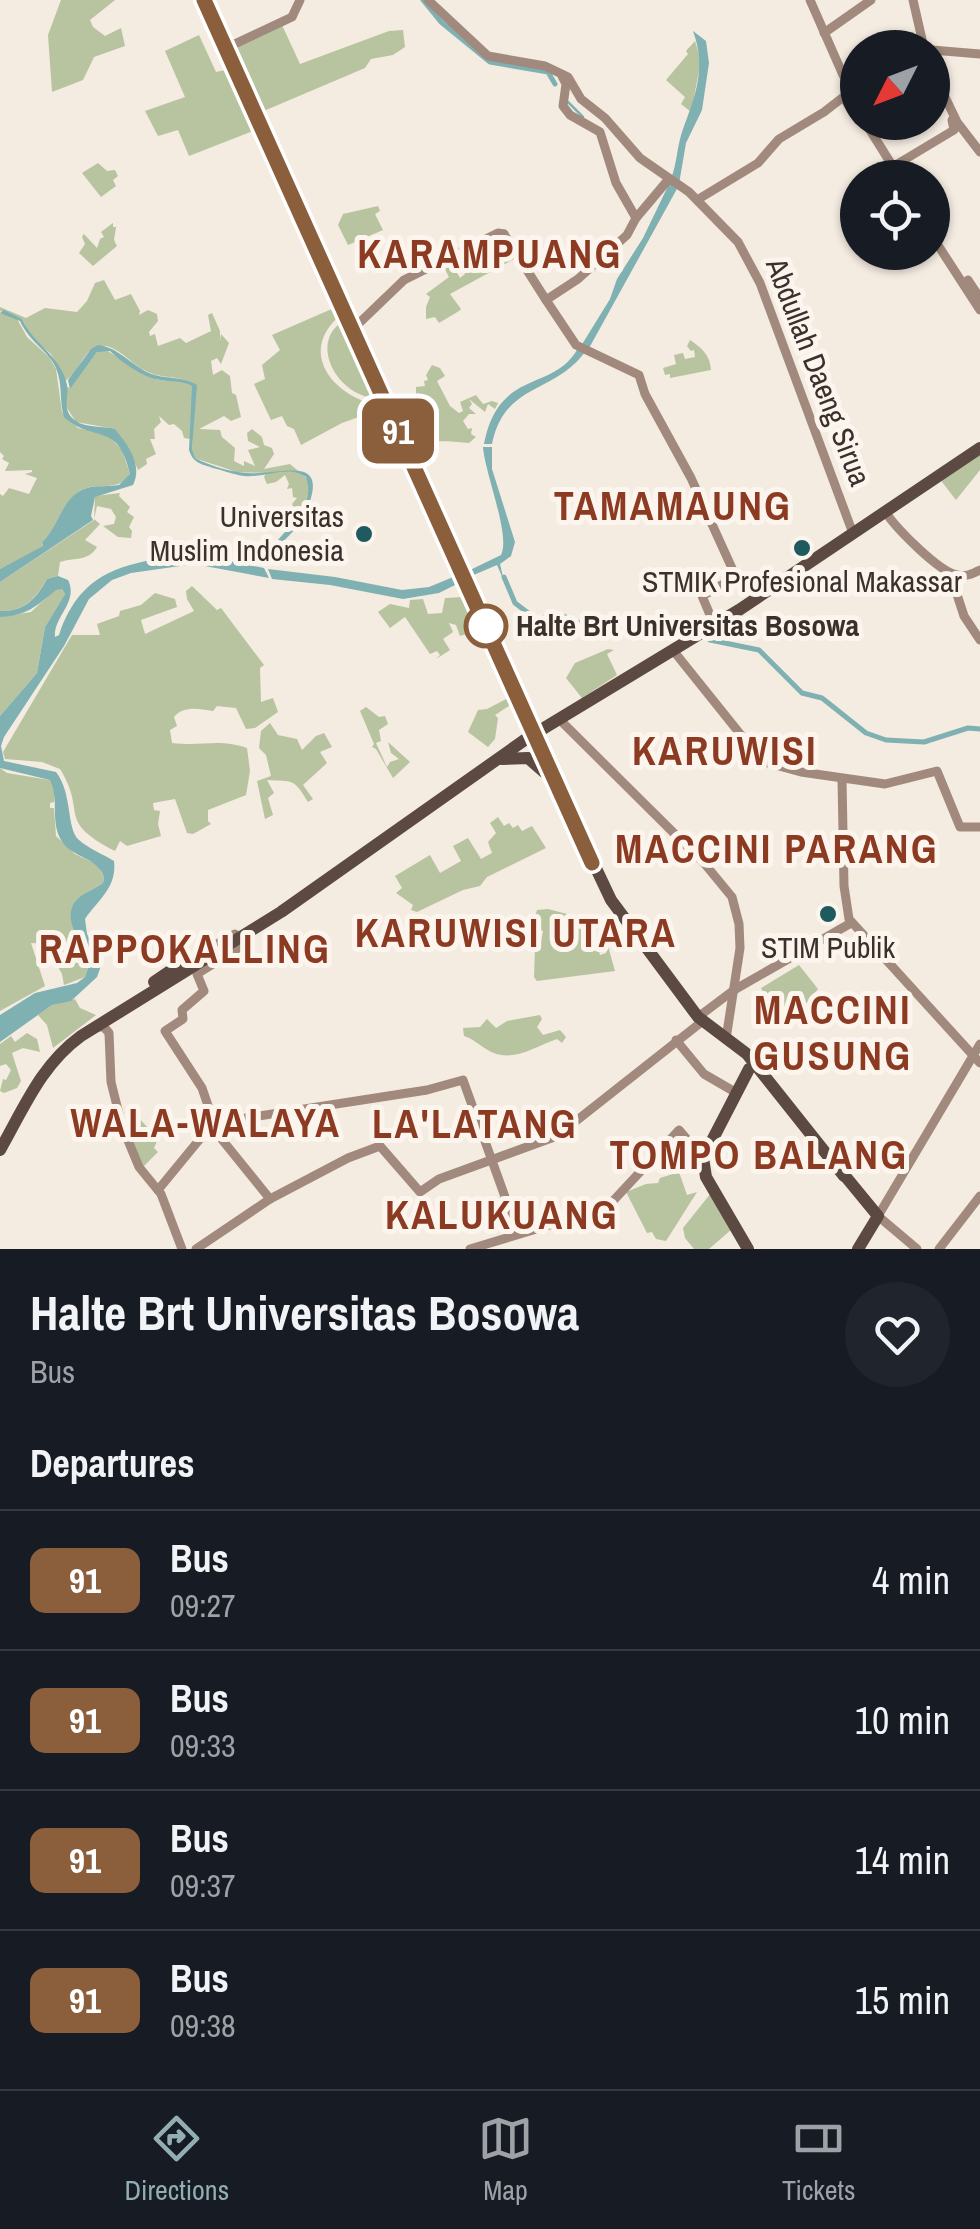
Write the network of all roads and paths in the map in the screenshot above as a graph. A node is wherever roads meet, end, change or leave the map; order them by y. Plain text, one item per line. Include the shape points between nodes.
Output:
1 (202, 0) edge
2 (300, 0) edge
3 (428, 0) edge
4 (810, 0) edge
5 (871, 0) edge
6 (912, 0) edge
7 (918, 30) edge
8 (824, 32) junction
9 (226, 48) junction
10 (950, 52) edge
11 (980, 54) edge
12 (840, 69) edge
13 (561, 74) junction
14 (840, 96) edge
15 (950, 112) edge
16 (957, 126) junction
17 (976, 138) edge
18 (980, 156) edge
19 (906, 160) edge
20 (670, 181) junction
21 (698, 200) junction
22 (637, 217) junction
23 (309, 237) junction
24 (950, 254) edge
25 (950, 264) edge
26 (330, 284) junction
27 (980, 298) edge
28 (546, 300) junction
29 (980, 310) edge
30 (354, 331) junction
31 (979, 448) edge
32 (408, 457) junction
33 (948, 464) dead end
34 (884, 508) junction
35 (852, 528) dead end
36 (830, 547) junction
37 (799, 570) junction
38 (980, 570) edge
39 (954, 577) junction
40 (784, 583) junction
41 (704, 632) junction
42 (980, 640) edge
43 (689, 645) junction
44 (493, 646) junction
45 (676, 654) junction
46 (662, 662) junction
47 (617, 685) junction
48 (561, 722) junction
49 (531, 732) junction
50 (501, 755) junction
51 (546, 765) junction
52 (842, 779) junction
53 (573, 823) junction
54 (980, 827) edge
55 (335, 873) junction
56 (317, 886) junction
57 (850, 921) junction
58 (179, 965) joint
59 (734, 990) junction
60 (106, 1015) junction
61 (698, 1021) junction
62 (980, 1034) edge
63 (726, 1038) junction
64 (676, 1040) junction
65 (980, 1044) edge
66 (61, 1051) junction
67 (974, 1058) edge
68 (752, 1070) junction
69 (733, 1097) junction
70 (212, 1124) junction
71 (0, 1141) edge
72 (0, 1150) edge
73 (703, 1152) junction
74 (492, 1160) junction
75 (158, 1190) junction
76 (270, 1199) junction
77 (980, 1199) edge
78 (877, 1215) junction
79 (518, 1234) junction
80 (857, 1248) edge
81 (182, 1249) edge
82 (196, 1249) edge
83 (470, 1249) edge
84 (748, 1249) edge
85 (917, 1249) edge
86 (941, 1249) edge

1 - 9 highway
1 - 23 highway
2 - 9 street via 292,17
3 - 13 street via 488,56
4 - 8 street
5 - 8 street
6 - 7 street
8 - 12 street
9 - 23 highway
10 - 11 street
13 - 20 street
13 - 22 street via 570,116 599,131
14 - 21 street via 778,140 759,162
15 - 16 street
16 - 17 street
16 - 18 street
16 - 19 street
17 - 18 street
20 - 21 street, Abdullah Daeng Sirua
20 - 22 street
21 - 35 street, Abdullah Daeng Sirua via 754,270
22 - 28 street via 627,235
23 - 26 highway
24 - 27 street
25 - 29 street
26 - 30 highway
26 - 32 highway
28 - 30 street via 498,232 404,280
28 - 41 street via 582,349 636,372 689,474 736,577 702,596
30 - 32 highway
31 - 34 highway
31 - 37 highway
31 - 47 highway
32 - 44 highway
33 - 37 highway
34 - 36 highway
34 - 39 street via 903,536
36 - 37 highway
36 - 41 highway
37 - 40 highway
37 - 41 highway
37 - 55 highway via 540,727
38 - 39 street
39 - 42 street via 964,616
40 - 41 highway
40 - 47 highway
41 - 43 highway
41 - 47 highway
43 - 45 highway
43 - 46 highway
44 - 49 highway
44 - 53 highway
45 - 46 highway
45 - 52 street via 764,761
46 - 47 highway
47 - 48 highway
47 - 49 highway
47 - 55 highway via 526,738
48 - 49 highway
48 - 51 highway via 545,742
48 - 59 street via 730,893 740,929
49 - 50 highway
49 - 51 highway
50 - 51 highway
50 - 55 highway via 430,799
50 - 56 highway
51 - 53 highway
52 - 54 street via 888,784 937,772 960,827
52 - 57 street
53 - 61 highway via 623,921
55 - 56 highway
56 - 60 highway
56 - 66 highway
57 - 59 street
57 - 67 street
58 - 60 highway
58 - 70 street via 237,942 197,974 204,991 182,1010 184,1019 165,1031 202,1088
59 - 61 street
59 - 63 street
60 - 71 highway via 47,1060
61 - 63 highway
61 - 64 street
61 - 68 highway via 743,1055
62 - 67 street
63 - 68 highway via 744,1051
64 - 69 street
64 - 74 street via 557,1136
65 - 67 street
66 - 72 highway
66 - 75 street via 103,1026 118,1114 139,1167
67 - 78 street
68 - 69 highway
68 - 78 highway
69 - 73 highway
70 - 74 street via 463,1080
70 - 75 street
70 - 76 street
73 - 79 street via 680,1130 614,1202
73 - 84 highway via 709,1183
74 - 76 street via 420,1192 380,1146
74 - 79 street
75 - 81 street
76 - 82 street
77 - 86 street
78 - 80 highway
78 - 85 street
79 - 83 street

